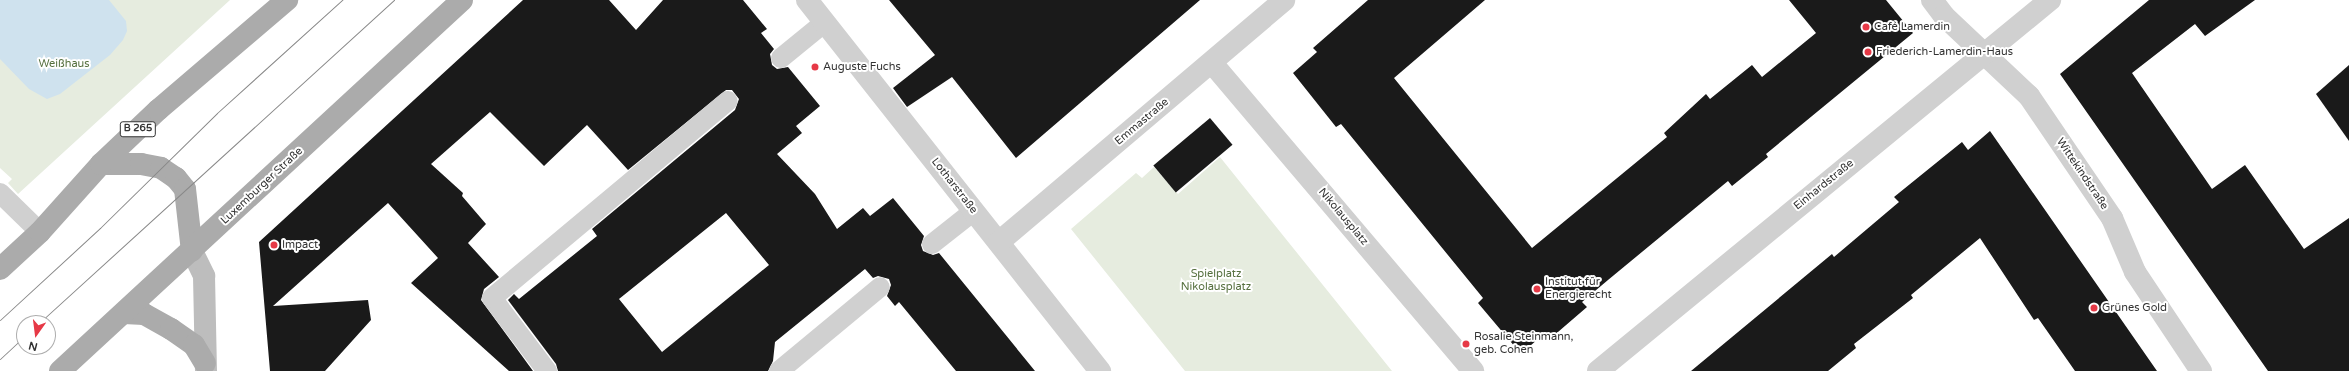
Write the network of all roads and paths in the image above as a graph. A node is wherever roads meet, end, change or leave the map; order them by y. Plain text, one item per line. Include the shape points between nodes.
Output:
1 (287, 0) edge
2 (462, 0) edge
3 (807, 0) edge
4 (1284, 0) edge
5 (1932, 0) edge
6 (2050, 0) edge
7 (825, 22) junction
8 (1984, 54) junction
9 (781, 58) dead end
10 (1212, 63) junction
11 (728, 101) dead end
12 (101, 164) junction
13 (0, 193) edge
14 (974, 211) junction
15 (40, 232) junction
16 (999, 242) junction
17 (932, 244) dead end
18 (192, 251) junction
19 (0, 269) edge
20 (880, 287) dead end
21 (124, 313) junction
22 (206, 367) edge
23 (60, 371) edge
24 (547, 371) edge
25 (779, 371) edge
26 (1100, 371) edge
27 (1473, 371) edge
28 (1598, 371) edge
29 (2201, 371) edge

1 - 12 main road, B 265 via 158,110
2 - 18 main road, Luxemburger Straße
3 - 7 street, Lotharstraße
4 - 10 street, Emmastraße
5 - 8 street, Wittekindstraße via 1944,16
6 - 8 street, Einhardstraße
7 - 9 lane
7 - 14 street, Lotharstraße
8 - 28 street, Einhardstraße
8 - 29 street, Wittekindstraße via 2029,96 2112,218 2135,272
10 - 16 street, Emmastraße
10 - 27 street, Nikolausplatz
11 - 24 lane via 492,298
12 - 15 main road, B 265
12 - 18 main road via 141,164 161,168 176,178 185,189
13 - 15 lane
14 - 16 street, Lotharstraße
14 - 17 lane
15 - 19 main road, B 265
16 - 26 street, Lotharstraße
18 - 21 main road, Luxemburger Straße
18 - 22 street via 204,276
20 - 25 lane
21 - 22 main road via 144,314 171,329 194,345
21 - 23 main road, Luxemburger Straße

